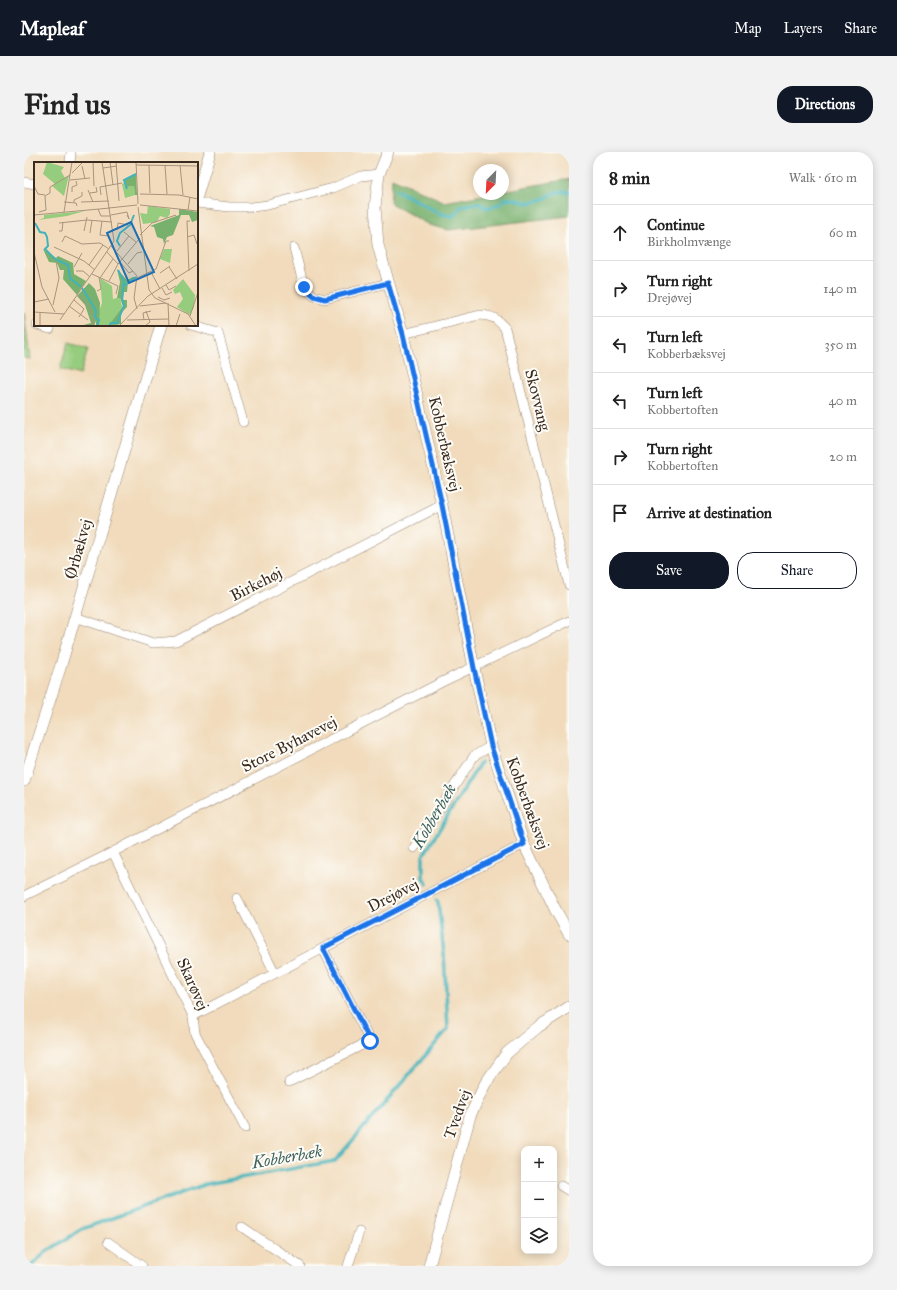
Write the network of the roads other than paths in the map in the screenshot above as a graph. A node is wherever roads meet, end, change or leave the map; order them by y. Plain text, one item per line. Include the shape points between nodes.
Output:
1 (71, 152) edge
2 (210, 152) edge
3 (388, 152) edge
4 (70, 162) edge
5 (379, 174) junction
6 (24, 182) edge
7 (34, 184) edge
8 (198, 193) edge
9 (198, 203) edge
10 (294, 248) dead end
11 (388, 283) junction
12 (40, 326) edge
13 (160, 326) edge
14 (194, 326) edge
15 (50, 329) dead end
16 (403, 334) junction
17 (243, 422) dead end
18 (442, 505) junction
19 (569, 585) edge
20 (75, 617) junction
21 (569, 621) edge
22 (474, 668) junction
23 (491, 746) junction
24 (24, 781) edge
25 (524, 844) junction
26 (414, 848) dead end
27 (113, 852) junction
28 (24, 896) edge
29 (237, 898) dead end
30 (569, 934) edge
31 (323, 948) junction
32 (275, 973) junction
33 (569, 1007) edge
34 (193, 1016) junction
35 (289, 1082) dead end
36 (245, 1128) dead end
37 (242, 1227) dead end
38 (359, 1232) dead end
39 (108, 1242) dead end
40 (142, 1266) edge
41 (300, 1266) edge
42 (348, 1266) edge
43 (429, 1266) edge

1 - 4 street
2 - 8 street
3 - 5 street, Kobberbæksvej
5 - 9 street via 361,176 333,188 268,205 229,207
5 - 11 street, Kobberbæksvej via 375,207 378,245
6 - 7 street
10 - 11 street via 304,287 314,296 325,299
11 - 16 street, Kobberbæksvej
12 - 15 street
13 - 20 street, Ørbækvej
14 - 17 street via 218,333
16 - 18 street, Kobberbæksvej
16 - 19 street, Skovvang via 480,315 498,320 505,328
18 - 20 street, Birkehøj via 176,642 153,643
18 - 22 street, Kobberbæksvej
20 - 24 street, Ørbækvej
21 - 22 street, Store Byhavevej
22 - 23 street, Kobberbæksvej
22 - 27 street, Store Byhavevej via 442,682
23 - 25 street, Kobberbæksvej
23 - 26 street, Kobberbæksvej via 474,756
25 - 30 street, Kobberbæksvej
25 - 31 street, Drejøvej
27 - 28 street, Store Byhavevej
27 - 34 street, Skarøvej
29 - 32 street
31 - 32 street, Drejøvej
31 - 35 street via 370,1041
32 - 34 street, Drejøvej
33 - 43 street, Tvedvej via 538,1027 507,1053 485,1084 470,1116
34 - 36 street, Skarøvej via 195,1033
37 - 41 street
38 - 42 street
39 - 40 street

